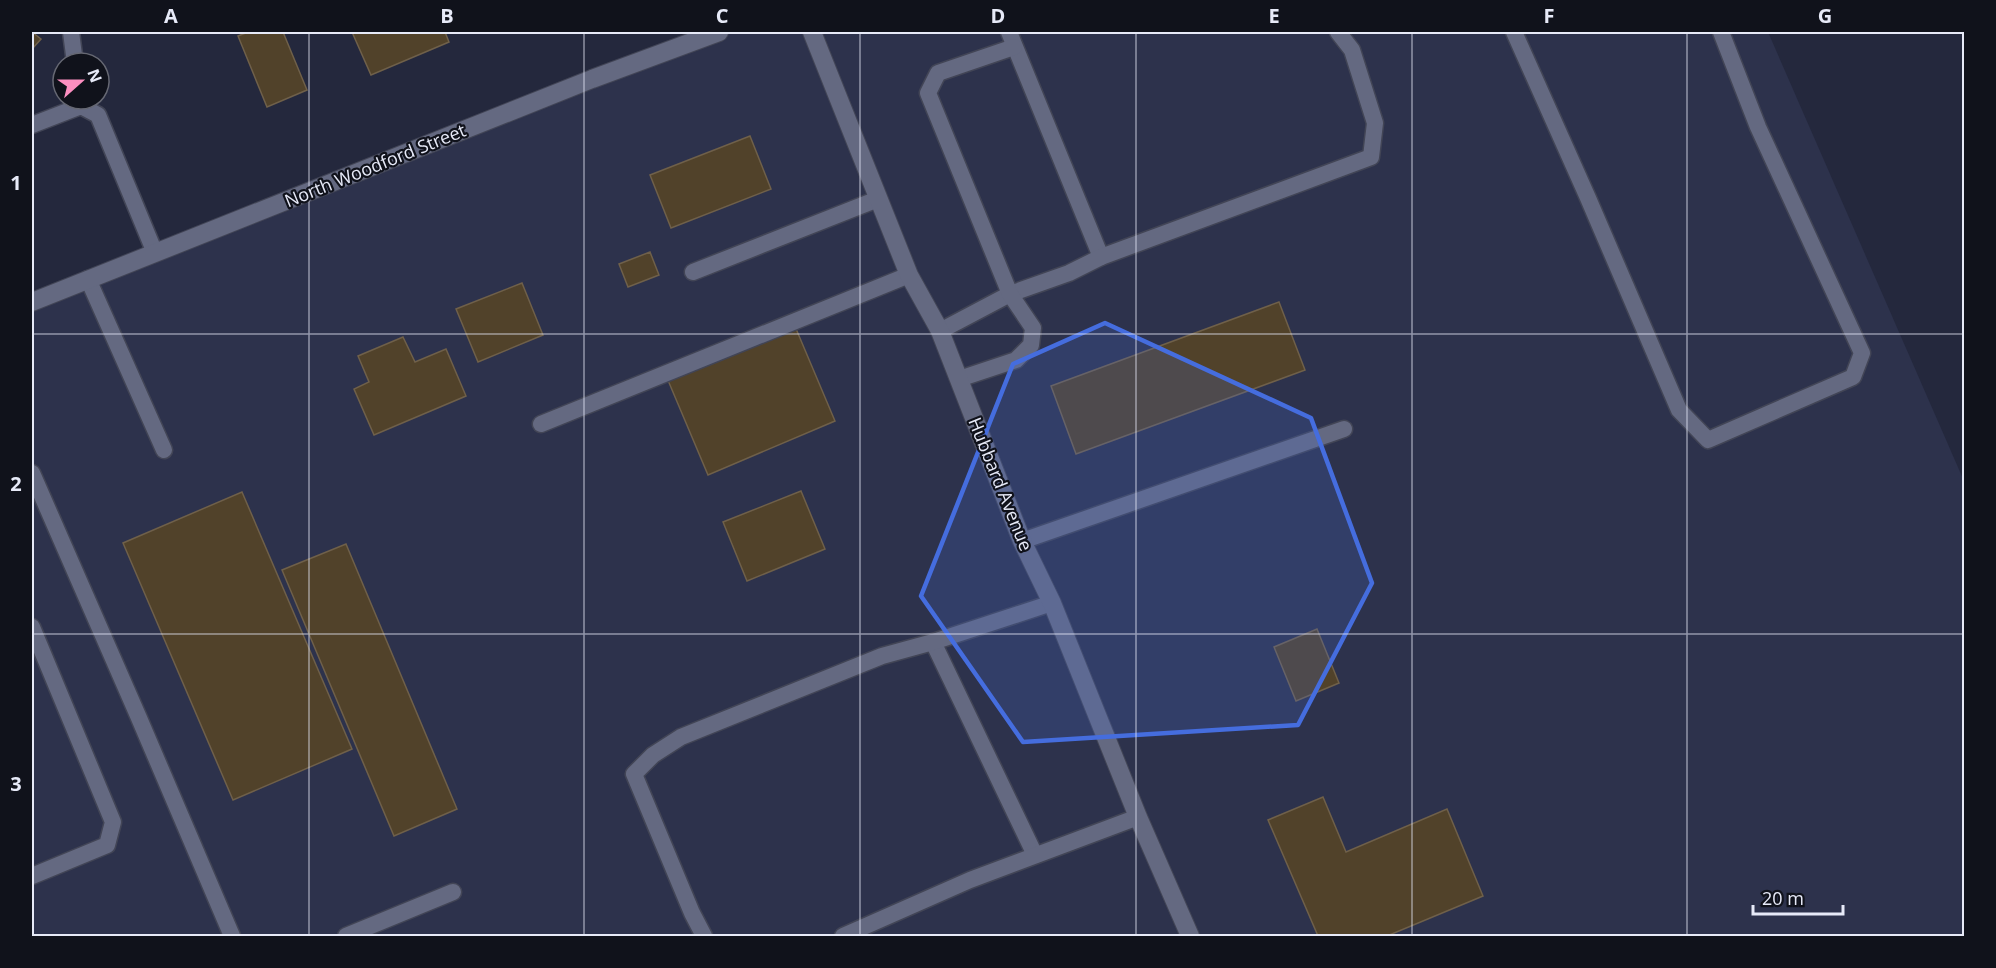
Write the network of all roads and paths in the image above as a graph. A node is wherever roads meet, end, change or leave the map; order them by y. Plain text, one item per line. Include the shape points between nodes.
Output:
1 (71, 32) edge
2 (719, 32) edge
3 (812, 32) edge
4 (1338, 32) edge
5 (1514, 32) edge
6 (1721, 32) edge
7 (1012, 39) edge
8 (73, 51) edge
9 (62, 111) edge
10 (93, 111) edge
11 (32, 125) edge
12 (878, 199) junction
13 (155, 253) junction
14 (1101, 256) junction
15 (693, 272) dead end
16 (909, 275) junction
17 (88, 279) junction
18 (1010, 294) junction
19 (32, 302) edge
20 (940, 331) junction
21 (959, 379) junction
22 (541, 424) dead end
23 (1344, 429) dead end
24 (164, 450) dead end
25 (32, 473) edge
26 (1022, 541) junction
27 (1052, 603) junction
28 (32, 627) edge
29 (933, 642) junction
30 (1138, 817) junction
31 (1035, 855) junction
32 (32, 876) edge
33 (453, 892) dead end
34 (232, 936) edge
35 (345, 936) edge
36 (704, 936) edge
37 (843, 936) edge
38 (1190, 936) edge

1 - 8 lane
2 - 13 street, North Woodford Street
3 - 12 street, Hubbard Avenue
4 - 14 lane via 1352,50 1375,123 1371,157
5 - 6 lane via 1679,410 1708,440 1853,377 1862,353 1758,127
7 - 14 lane
7 - 18 lane via 938,73 928,93
9 - 11 lane
10 - 13 lane via 98,115
12 - 15 lane
12 - 16 street, Hubbard Avenue
13 - 17 street, North Woodford Street
14 - 18 lane via 1069,273
16 - 20 street, Hubbard Avenue
16 - 22 lane
17 - 19 street, North Woodford Street
17 - 24 lane
18 - 20 lane
18 - 21 lane via 1033,328 1031,345 1016,360
20 - 21 street, Hubbard Avenue
21 - 26 street, Hubbard Avenue
23 - 26 lane
25 - 34 lane
26 - 27 street, Hubbard Avenue
27 - 29 lane
27 - 30 street, Hubbard Avenue
28 - 32 lane via 113,822 107,845
29 - 31 lane
29 - 36 lane via 882,656 681,736 634,774
30 - 31 lane
30 - 38 street, Hubbard Avenue
31 - 37 lane
33 - 35 lane

